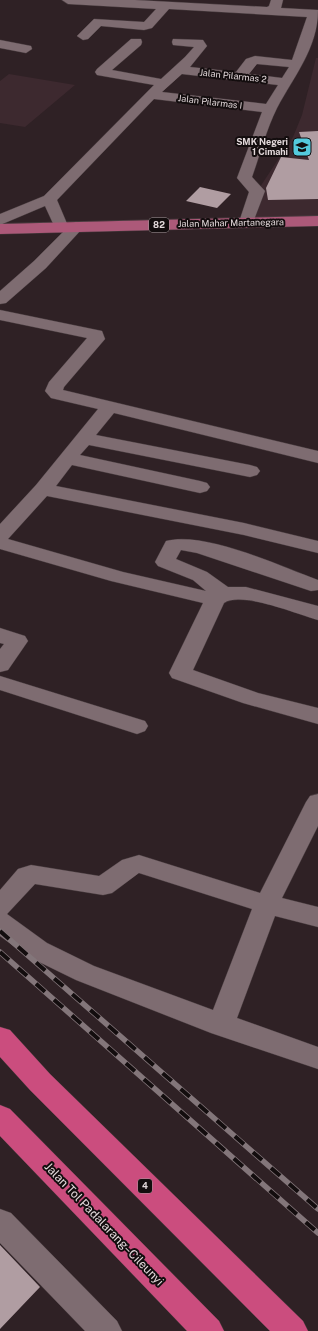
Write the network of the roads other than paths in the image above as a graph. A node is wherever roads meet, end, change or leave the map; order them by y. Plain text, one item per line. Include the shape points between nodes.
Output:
1 (68, 0) edge
2 (277, 0) edge
3 (166, 5) junction
4 (269, 11) junction
5 (316, 14) edge
6 (120, 25) junction
7 (108, 35) dead end
8 (83, 36) dead end
9 (136, 42) dead end
10 (178, 42) dead end
11 (0, 44) edge
12 (318, 52) edge
13 (305, 53) edge
14 (16, 56) dead end
15 (180, 70) junction
16 (240, 76) junction
17 (286, 82) junction
18 (164, 83) junction
19 (151, 95) junction
20 (270, 109) junction
21 (49, 199) junction
22 (0, 220) edge
23 (318, 220) edge
24 (247, 222) junction
25 (69, 227) junction
26 (0, 229) edge
27 (0, 299) edge
28 (0, 315) edge
29 (110, 406) junction
30 (84, 438) junction
31 (318, 457) edge
32 (67, 458) junction
33 (250, 471) dead end
34 (200, 487) dead end
35 (43, 489) junction
36 (0, 536) edge
37 (0, 543) edge
38 (318, 547) edge
39 (311, 585) dead end
40 (219, 596) junction
41 (318, 613) edge
42 (0, 635) edge
43 (0, 665) edge
44 (0, 683) edge
45 (318, 716) edge
46 (137, 726) dead end
47 (318, 802) edge
48 (267, 904) junction
49 (0, 908) edge
50 (318, 917) edge
51 (0, 922) edge
52 (221, 1024) junction
53 (0, 1038) edge
54 (318, 1058) edge
55 (0, 1117) edge
56 (0, 1222) edge
57 (106, 1331) edge
58 (208, 1331) edge
59 (292, 1331) edge

1 - 3 street
2 - 4 street via 275,8
3 - 4 street
3 - 6 street via 148,25
4 - 5 street
5 - 13 street
6 - 7 street
6 - 8 street via 98,22
9 - 18 street via 102,72
10 - 15 street via 198,43 201,46
11 - 14 street via 26,49
12 - 13 street
13 - 16 street via 255,60
13 - 17 street
15 - 16 street, Jalan Pilarmas 2
15 - 18 street
16 - 17 street, Jalan Pilarmas 2
17 - 20 street
18 - 19 street
19 - 20 street, Jalan Pilarmas I
19 - 21 street
20 - 24 street via 244,178 257,191
21 - 22 street
21 - 25 street
23 - 24 main road, Jalan Mahar Martanegara / 82
24 - 25 main road, Jalan Mahar Martanegara / 82
25 - 26 main road, Jalan Mahar Martanegara / 82
25 - 27 street via 39,266
28 - 29 street via 96,335 96,339 55,386 54,391
29 - 30 street
29 - 31 street
30 - 32 street
30 - 33 street
32 - 34 street
32 - 35 street
35 - 36 street
35 - 38 street via 244,529
37 - 40 street via 118,577
39 - 40 street via 214,551 179,543 173,545 165,562 200,576
40 - 41 street via 246,593
40 - 45 street via 180,673 251,698
42 - 43 street via 17,641
44 - 46 street
47 - 48 street
48 - 49 street via 139,864 131,866 103,886 30,874
48 - 50 street
48 - 52 street
51 - 52 street via 38,950 84,973
52 - 54 street
53 - 59 highway, 4 via 40,1082
55 - 58 highway, Jalan Tol Padalarang–Cileunyi
56 - 57 street

